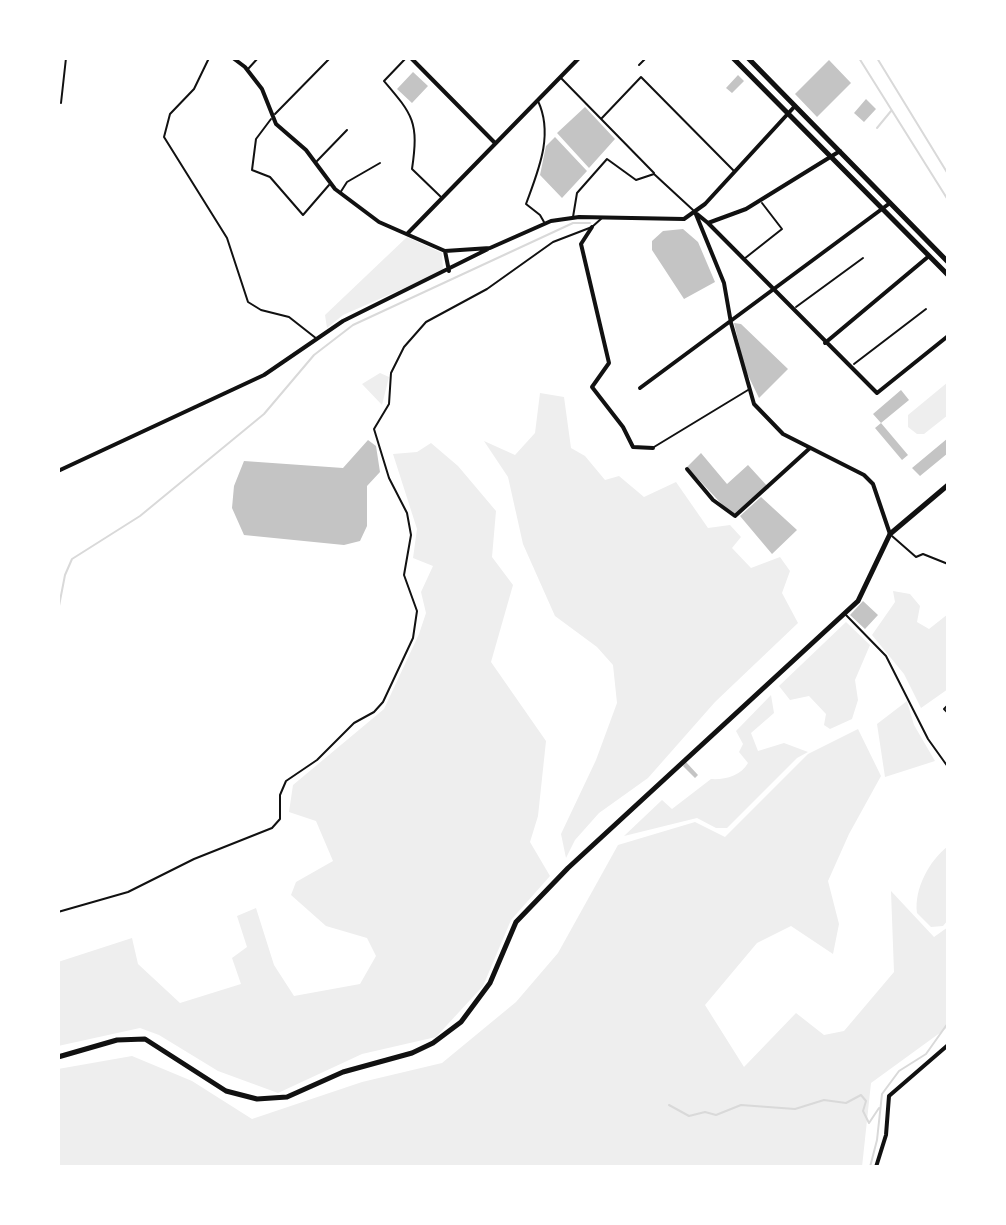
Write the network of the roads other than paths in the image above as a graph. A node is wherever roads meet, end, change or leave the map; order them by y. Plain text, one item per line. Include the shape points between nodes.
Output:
1 (66, 58) edge
2 (209, 58) edge
3 (233, 58) edge
4 (258, 58) edge
5 (330, 58) edge
6 (408, 58) edge
7 (579, 58) edge
8 (646, 58) edge
9 (733, 58) edge
10 (748, 58) edge
11 (639, 65) dead end
12 (247, 70) junction
13 (560, 77) junction
14 (537, 100) junction
15 (61, 103) dead end
16 (795, 106) junction
17 (787, 113) junction
18 (272, 117) junction
19 (601, 119) junction
20 (813, 125) junction
21 (347, 130) dead end
22 (806, 133) junction
23 (495, 143) junction
24 (840, 151) junction
25 (830, 158) junction
26 (316, 162) junction
27 (380, 163) dead end
28 (734, 171) junction
29 (654, 174) junction
30 (330, 184) junction
31 (339, 193) junction
32 (443, 198) junction
33 (760, 201) junction
34 (890, 203) junction
35 (882, 209) junction
36 (695, 212) junction
37 (605, 216) junction
38 (572, 218) junction
39 (708, 223) junction
40 (544, 224) junction
41 (592, 227) junction
42 (408, 233) junction
43 (490, 248) junction
44 (445, 251) junction
45 (929, 256) junction
46 (863, 258) dead end
47 (743, 260) junction
48 (948, 262) edge
49 (449, 271) junction
50 (948, 275) edge
51 (774, 292) junction
52 (792, 310) junction
53 (731, 323) junction
54 (948, 336) edge
55 (318, 340) junction
56 (825, 343) junction
57 (640, 388) dead end
58 (748, 390) junction
59 (653, 448) joint
60 (810, 448) junction
61 (687, 469) dead end
62 (58, 471) edge
63 (947, 488) edge
64 (890, 534) junction
65 (947, 562) edge
66 (845, 614) junction
67 (948, 705) edge
68 (948, 713) edge
69 (948, 767) edge
70 (58, 912) edge
71 (948, 1045) edge
72 (58, 1057) edge
73 (876, 1167) edge

1 - 15 lane
2 - 55 lane via 194,89 170,114 164,137 227,238 248,302 289,317
3 - 12 street
4 - 12 lane
5 - 18 lane
6 - 23 street
6 - 32 lane via 384,81 412,113 412,169
7 - 13 street
8 - 11 lane
9 - 17 street
10 - 16 street
12 - 18 street via 262,89
13 - 14 street
13 - 19 lane
14 - 23 street
14 - 40 lane via 545,117 542,159 526,204
16 - 17 street
16 - 20 street
17 - 22 street
17 - 28 street
18 - 26 street
18 - 30 lane via 256,139 252,170 270,177 303,215
19 - 28 lane via 641,77
19 - 29 lane
20 - 22 street
20 - 24 street
21 - 26 lane
22 - 25 street
23 - 32 street
24 - 25 street
24 - 34 street
25 - 33 street
25 - 35 street
26 - 30 street
27 - 31 lane via 347,182
28 - 36 street
29 - 36 lane
29 - 38 lane via 636,180 607,159 577,193
30 - 31 street
31 - 42 street via 379,222
32 - 42 street
33 - 39 street
33 - 47 lane via 782,229
34 - 35 street
34 - 48 street
35 - 45 street
35 - 51 street
36 - 37 street via 684,219
36 - 39 street
36 - 53 street via 724,283
37 - 38 street
37 - 41 lane
38 - 40 street
39 - 47 street
40 - 43 street
41 - 59 street via 581,244 609,363 592,387 633,447
41 - 70 lane via 553,242 487,289 426,322 391,373 389,404 374,429 407,513 411,535 404,575 417,611 409,652 383,702 286,781 280,819 272,828 128,892
42 - 44 street
43 - 44 street
43 - 49 street
44 - 49 street
45 - 50 street
45 - 56 street
46 - 52 lane
47 - 51 street
49 - 55 street via 343,321
51 - 52 street
51 - 53 street
52 - 56 street
53 - 57 street
53 - 58 street
54 - 56 street via 881,393
55 - 62 street via 264,375
58 - 59 lane
58 - 60 street via 765,419
60 - 61 street via 735,516
60 - 64 street via 873,484
63 - 64 street
64 - 65 lane via 916,557 923,554
64 - 66 street via 867,587
66 - 69 lane via 886,656
66 - 72 street via 516,922 490,983 461,1022 433,1043 297,1093 257,1099 226,1091 145,1039 117,1040
67 - 68 lane
71 - 73 street via 889,1096 886,1135

